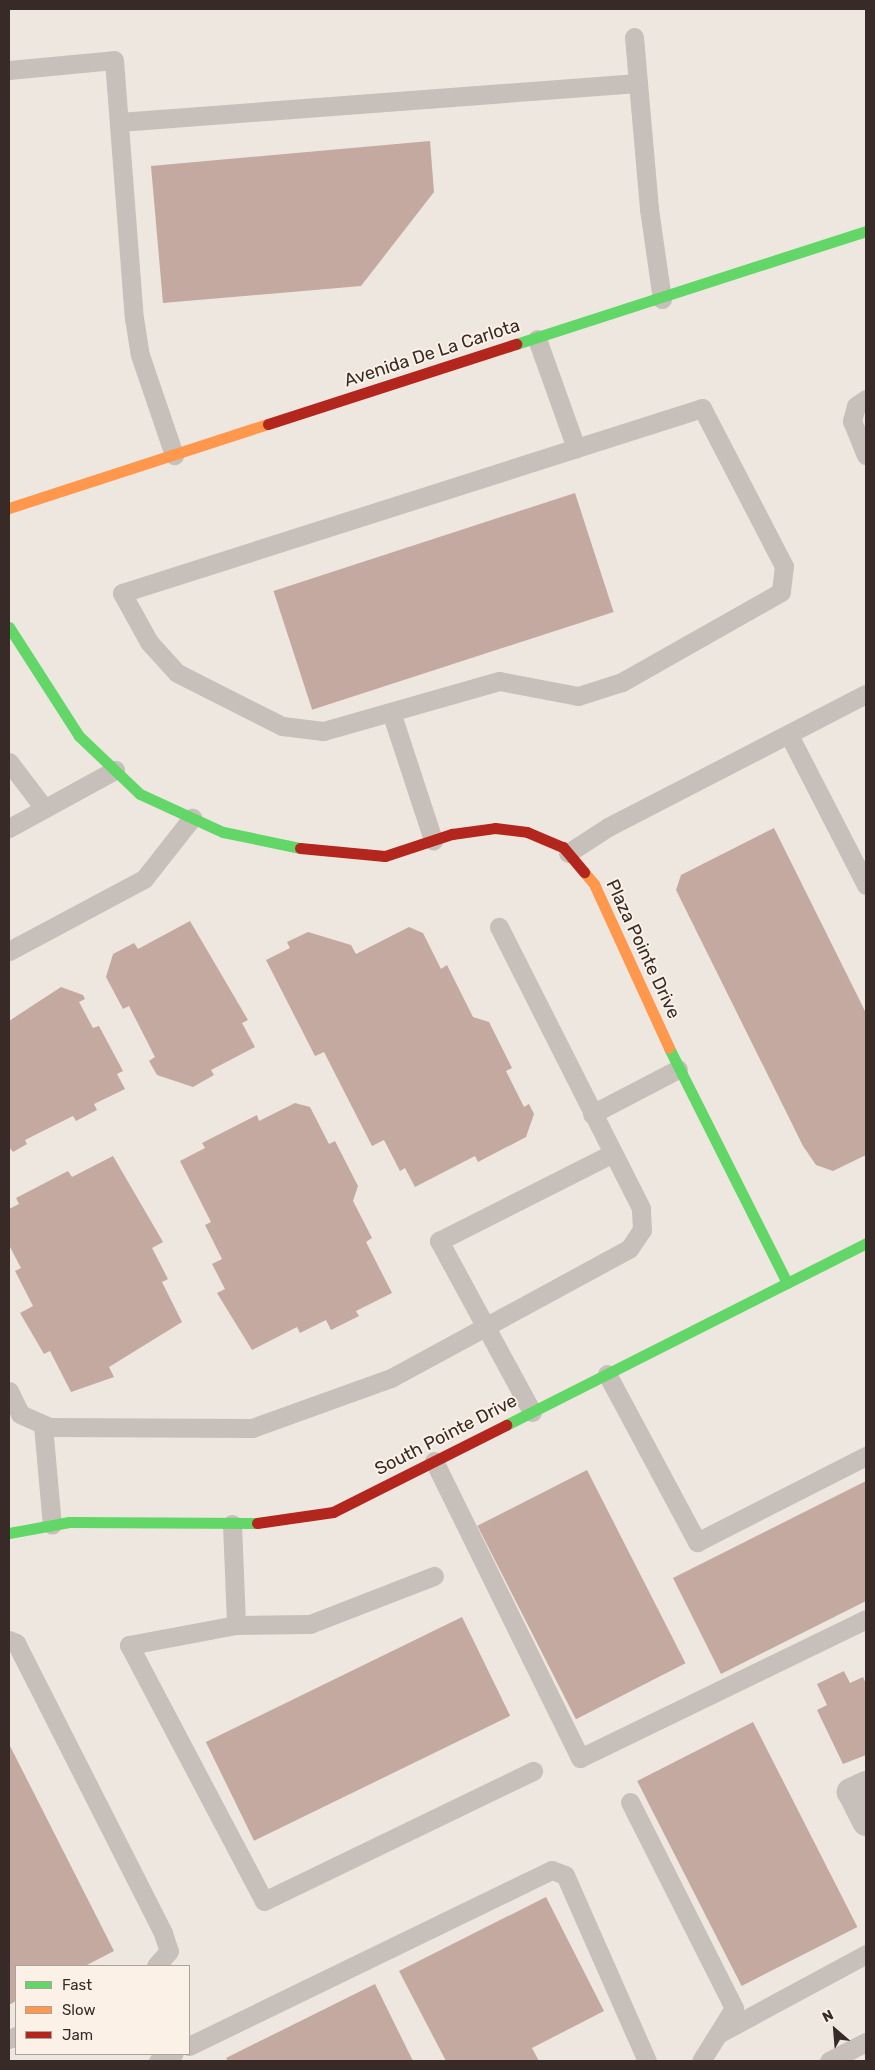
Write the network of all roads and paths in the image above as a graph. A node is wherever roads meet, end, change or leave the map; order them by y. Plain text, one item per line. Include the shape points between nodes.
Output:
1 (634, 37) dead end
2 (9, 70) edge
3 (638, 83) junction
4 (119, 122) junction
5 (866, 231) edge
6 (662, 299) junction
7 (537, 338) junction
8 (866, 399) edge
9 (576, 448) junction
10 (174, 455) junction
11 (866, 455) edge
12 (9, 508) edge
13 (9, 626) edge
14 (866, 694) edge
15 (392, 715) junction
16 (789, 735) junction
17 (9, 762) edge
18 (115, 770) junction
19 (44, 808) junction
20 (192, 818) junction
21 (9, 828) edge
22 (433, 840) junction
23 (568, 852) junction
24 (866, 885) edge
25 (499, 927) dead end
26 (9, 951) edge
27 (678, 1069) junction
28 (592, 1114) junction
29 (613, 1153) junction
30 (866, 1243) edge
31 (787, 1283) junction
32 (485, 1327) junction
33 (607, 1374) junction
34 (9, 1391) edge
35 (532, 1412) junction
36 (44, 1425) junction
37 (866, 1456) edge
38 (434, 1461) junction
39 (232, 1524) junction
40 (52, 1525) junction
41 (9, 1532) edge
42 (434, 1576) dead end
43 (866, 1620) edge
44 (236, 1625) junction
45 (9, 1640) edge
46 (533, 1771) dead end
47 (859, 1789) edge
48 (630, 1802) dead end
49 (866, 1822) edge
50 (866, 1954) edge
51 (157, 1965) edge
52 (719, 2034) junction
53 (866, 2042) edge
54 (190, 2046) edge
55 (647, 2061) edge
56 (701, 2061) edge
57 (829, 2061) edge

1 - 3 lane
2 - 4 lane via 114,60
3 - 4 lane
3 - 6 lane
4 - 10 lane via 137,336
5 - 6 street, Avenida De La Carlota
6 - 7 street, Avenida De La Carlota
7 - 9 lane
7 - 10 street, Avenida De La Carlota
8 - 11 lane via 856,406 852,421
9 - 15 lane via 702,408 784,566 781,592 622,682 578,696 499,680
9 - 15 lane via 122,593 149,642 176,673 282,726 323,731
10 - 12 street, Avenida De La Carlota
13 - 18 street, Plaza Pointe Drive via 79,736
14 - 16 lane
15 - 22 lane
16 - 23 lane via 608,827
16 - 24 lane
17 - 19 lane
18 - 19 lane
18 - 20 street, Plaza Pointe Drive via 140,794
19 - 21 lane
20 - 22 street, Plaza Pointe Drive via 222,832 326,854 385,856
20 - 26 lane via 144,879
22 - 23 street, Plaza Pointe Drive via 495,828 527,832
23 - 27 street, Plaza Pointe Drive via 594,884
25 - 28 lane
27 - 28 lane
27 - 31 street, Plaza Pointe Drive
28 - 29 lane
29 - 32 lane via 641,1208 642,1230 629,1249
29 - 32 lane via 439,1242
30 - 31 street, South Pointe Drive
31 - 33 street, South Pointe Drive
32 - 35 lane
32 - 36 lane via 391,1378 252,1428
33 - 35 street, South Pointe Drive
33 - 37 lane via 697,1542
34 - 36 lane via 20,1414
35 - 38 street, South Pointe Drive
36 - 40 lane
38 - 39 street, South Pointe Drive via 333,1512
38 - 43 lane via 580,1758
39 - 40 street, South Pointe Drive
39 - 44 lane
40 - 41 street, South Pointe Drive
42 - 44 lane via 310,1624
44 - 46 lane via 129,1645 264,1901
45 - 51 lane via 16,1643 163,1933 169,1951
47 - 49 street
48 - 52 lane via 734,2008
50 - 52 lane
52 - 56 lane
53 - 57 lane
54 - 55 lane via 552,1870 565,1875

